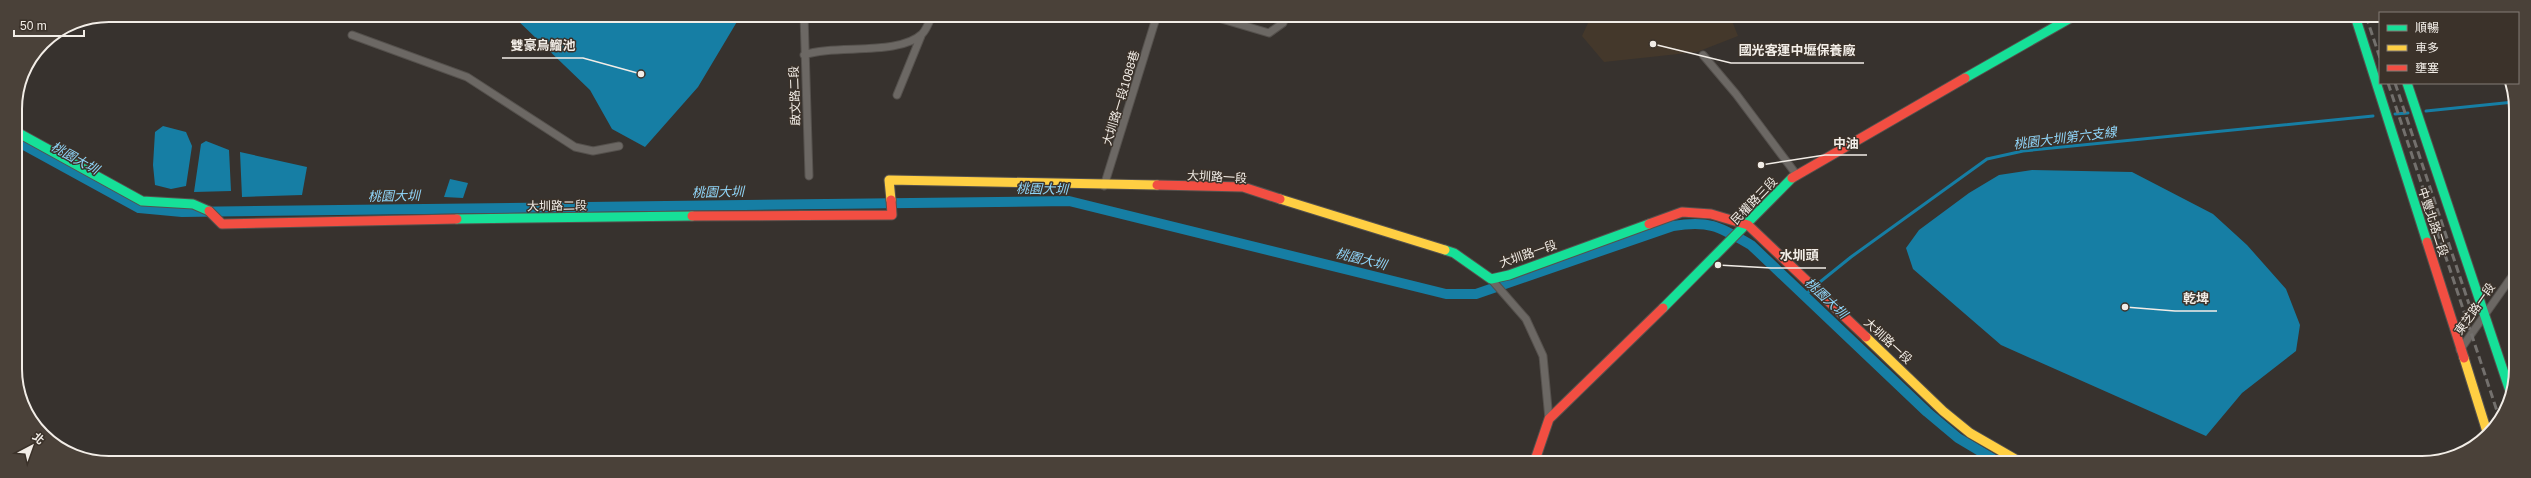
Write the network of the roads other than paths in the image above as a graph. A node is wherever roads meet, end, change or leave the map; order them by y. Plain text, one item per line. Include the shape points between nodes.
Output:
1 (804, 22) edge
2 (928, 22) edge
3 (1155, 22) edge
4 (1232, 22) edge
5 (1282, 22) edge
6 (2063, 22) edge
7 (2357, 22) edge
8 (352, 35) dead end
9 (921, 36) junction
10 (804, 55) junction
11 (1703, 55) dead end
12 (2407, 84) edge
13 (897, 95) dead end
14 (22, 135) edge
15 (619, 146) dead end
16 (1796, 174) junction
17 (809, 176) dead end
18 (1104, 186) junction
19 (892, 215) joint
20 (1747, 225) junction
21 (1492, 280) junction
22 (2509, 281) edge
23 (2485, 317) junction
24 (2461, 348) junction
25 (2459, 362) dead end
26 (2507, 384) edge
27 (1549, 420) junction
28 (2486, 427) edge
29 (1536, 456) edge
30 (2010, 456) edge

1 - 10 street, 啟文路二段
2 - 9 street
3 - 18 street, 大圳路一段1088巷
4 - 5 street via 1269,33
6 - 16 street, 民權路三段
7 - 24 street, 中豐北路二段
8 - 15 street via 467,77 575,147 593,151
9 - 10 street via 889,45
9 - 13 street
10 - 17 street, 啟文路二段
11 - 16 street
12 - 23 street, 中豐北路二段
14 - 19 street, 大圳路二段 via 142,201 165,204 197,203 222,224 611,216
16 - 20 street, 民權路三段
18 - 19 street, 大圳路一段 via 889,180
18 - 21 street, 大圳路一段 via 1243,188 1454,253
20 - 21 street, 大圳路一段 via 1711,214 1682,212
20 - 27 street, 民權路三段
20 - 30 street, 大圳路一段 via 1943,411 1970,433
21 - 27 street via 1526,319 1543,356
22 - 23 street, 東芝路一段
23 - 24 street, 東芝路一段
23 - 26 street, 中豐北路二段
24 - 25 street, 東芝路一段
24 - 28 street, 中豐北路二段
27 - 29 street, 民權路三段

